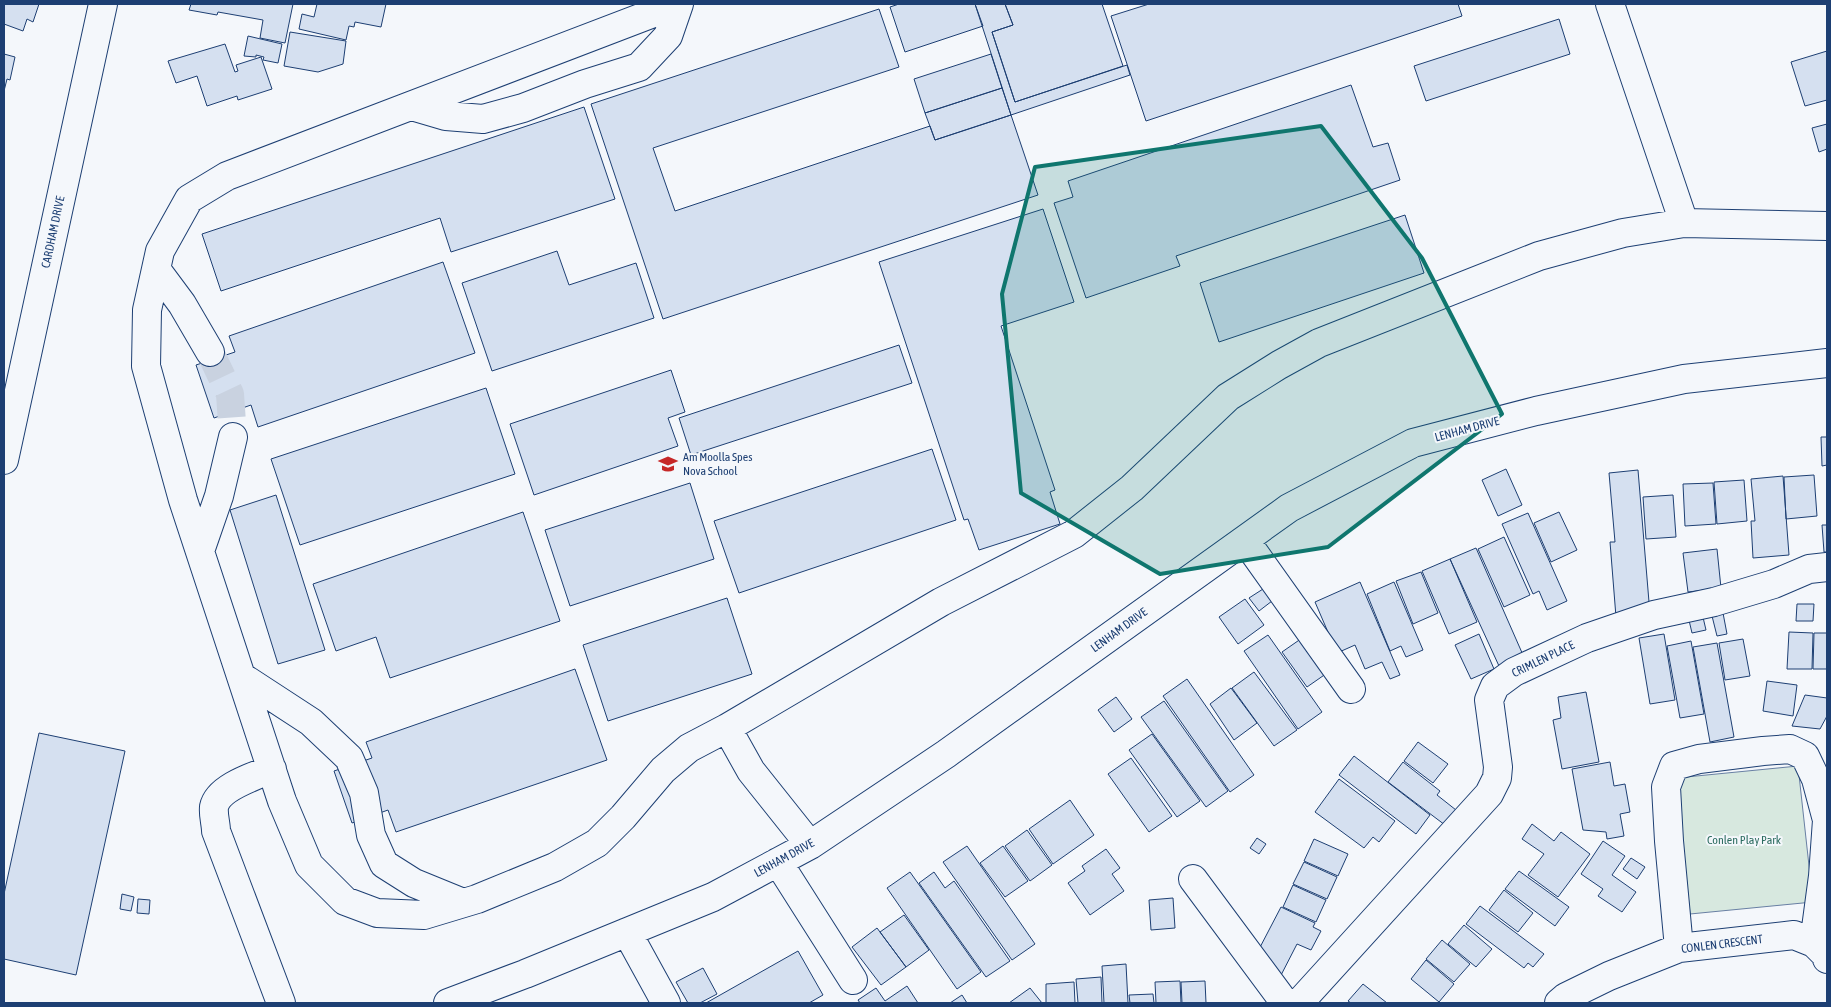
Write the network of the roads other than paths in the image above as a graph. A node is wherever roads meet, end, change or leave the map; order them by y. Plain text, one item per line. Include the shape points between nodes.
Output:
1 (102, 4) edge
2 (678, 4) edge
3 (1610, 4) edge
4 (412, 106) junction
5 (1684, 223) junction
6 (1827, 226) edge
7 (156, 269) junction
8 (210, 352) tunnel mouth
9 (1827, 363) edge
10 (233, 437) tunnel mouth
11 (4, 460) edge
12 (1245, 540) junction
13 (200, 551) junction
14 (1827, 567) edge
15 (242, 677) junction
16 (1352, 689) dead end
17 (727, 728) junction
18 (272, 769) junction
19 (810, 845) junction
20 (778, 862) junction
21 (1193, 879) dead end
22 (463, 904) junction
23 (627, 932) junction
24 (1679, 948) junction
25 (1820, 951) edge
26 (853, 980) dead end
27 (281, 1003) edge
28 (448, 1003) edge
29 (666, 1003) edge
30 (1285, 1003) edge
31 (1299, 1003) edge
32 (1559, 1003) edge

1 - 11 street, CARDHAM DRIVE
2 - 4 street
2 - 4 street via 668,36 639,67 483,119 446,116
3 - 5 street
4 - 7 street via 227,176 189,199 160,251
5 - 6 street
5 - 17 street via 1623,233 1539,256 1319,343 1228,397 1132,488 1074,534 941,602
7 - 8 street via 182,304
7 - 13 street via 147,310 146,366
9 - 12 street, LENHAM DRIVE via 1684,379 1536,411 1412,443 1289,508
10 - 13 street via 219,496
12 - 16 street
12 - 19 street, LENHAM DRIVE via 946,754
13 - 15 street
14 - 31 street, CRIMLEN PLACE via 1714,602 1654,615 1587,638 1514,672 1495,686 1489,700 1498,768 1489,794
15 - 18 street
15 - 22 street via 311,722 349,758 364,794 371,835 384,864 414,883
17 - 19 street via 751,772
17 - 22 street via 689,748 663,770 597,843 555,867
18 - 22 street via 308,864 346,901 378,912 424,915
18 - 27 street via 232,786 220,796 214,807 216,831
19 - 20 street, LENHAM DRIVE
20 - 23 street, LENHAM DRIVE via 713,897
20 - 26 street
21 - 30 street
23 - 28 street, LENHAM DRIVE
23 - 29 street
24 - 25 street, CONLEN CRESCENT via 1794,934
24 - 25 street via 1666,787 1674,766 1699,759 1790,749 1805,756 1816,779 1827,820
24 - 32 street, CONLEN CRESCENT via 1609,976

